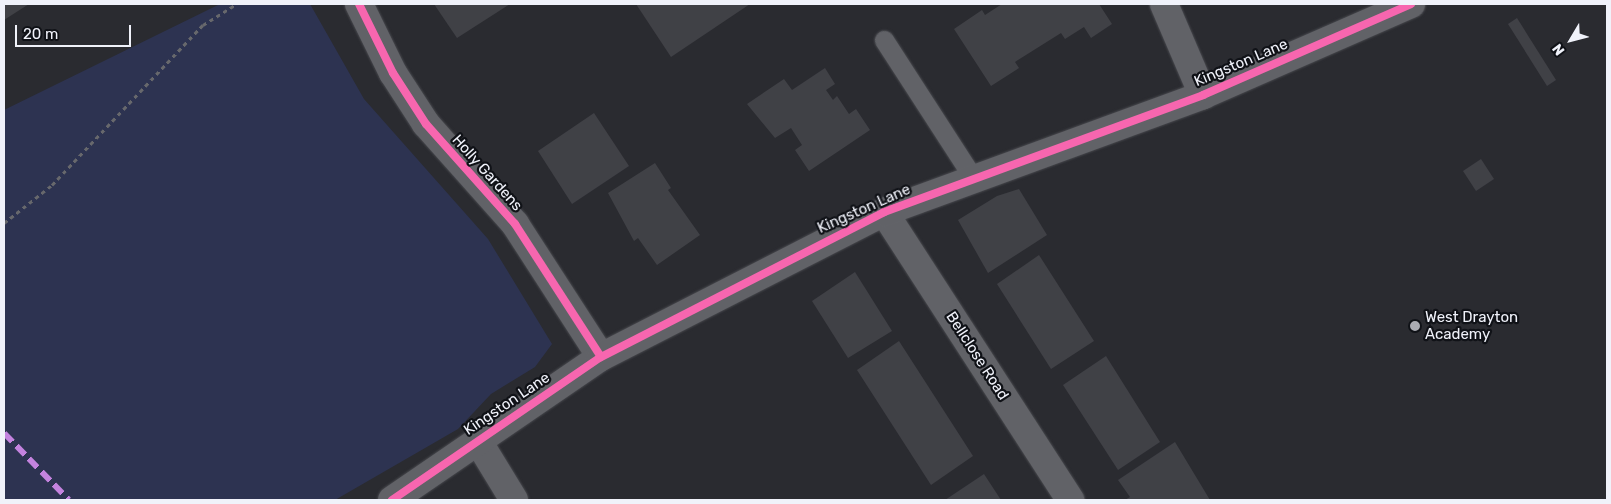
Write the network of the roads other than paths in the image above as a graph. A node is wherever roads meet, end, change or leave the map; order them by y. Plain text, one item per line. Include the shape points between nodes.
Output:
1 (359, 4) edge
2 (1164, 4) edge
3 (1411, 4) edge
4 (884, 40) dead end
5 (1203, 95) junction
6 (974, 179) junction
7 (884, 212) junction
8 (601, 357) junction
9 (478, 441) junction
10 (392, 500) edge
11 (514, 500) edge
12 (1070, 500) edge

1 - 8 street, Holly Gardens via 393,73 426,124 515,224
2 - 5 street
3 - 5 street, Kingston Lane
4 - 6 lane
5 - 6 street, Kingston Lane
6 - 7 street, Kingston Lane
7 - 8 street, Kingston Lane
7 - 12 street, Bellclose Road
8 - 9 street, Kingston Lane
9 - 10 street, Kingston Lane
9 - 11 street

